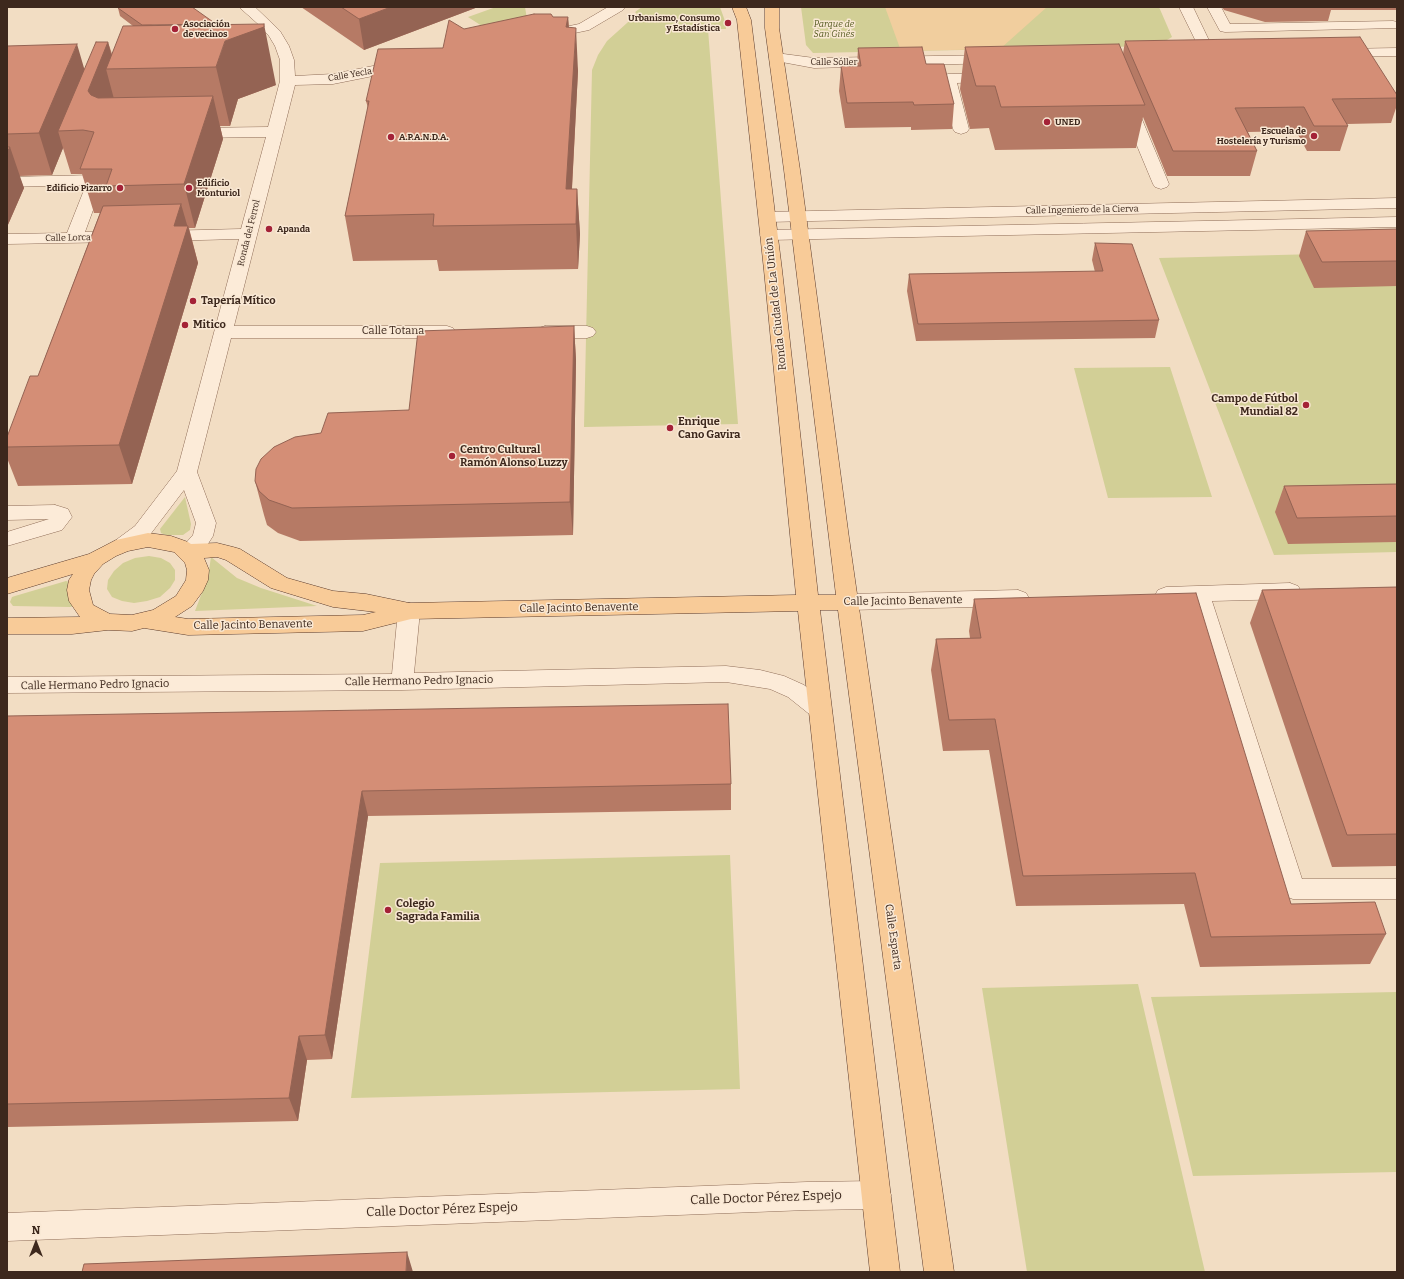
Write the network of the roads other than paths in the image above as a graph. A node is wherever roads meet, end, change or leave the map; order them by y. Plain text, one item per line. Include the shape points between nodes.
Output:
1 (246, 7) edge
2 (618, 7) edge
3 (739, 7) edge
4 (772, 7) edge
5 (1186, 7) edge
6 (1214, 7) edge
7 (1384, 10) dead end
8 (1274, 27) junction
9 (1395, 28) edge
10 (530, 38) edge
11 (1282, 41) edge
12 (1397, 52) edge
13 (1327, 53) edge
14 (1193, 55) edge
15 (1209, 55) junction
16 (1225, 55) edge
17 (776, 57) junction
18 (1012, 59) edge
19 (414, 62) edge
20 (284, 77) junction
21 (1009, 78) edge
22 (1122, 90) edge
23 (961, 129) dead end
24 (275, 132) junction
25 (179, 133) edge
26 (7, 182) edge
27 (1160, 184) dead end
28 (1397, 204) edge
29 (798, 216) junction
30 (767, 217) junction
31 (1397, 222) edge
32 (249, 234) junction
33 (801, 234) junction
34 (769, 235) junction
35 (74, 238) junction
36 (7, 239) edge
37 (224, 332) junction
38 (462, 332) edge
39 (532, 332) edge
40 (587, 332) dead end
41 (187, 472) junction
42 (7, 513) edge
43 (7, 539) edge
44 (123, 545) junction
45 (188, 552) junction
46 (96, 559) junction
47 (7, 586) edge
48 (1310, 591) edge
49 (1199, 594) junction
50 (1144, 595) edge
51 (1035, 598) edge
52 (848, 602) junction
53 (808, 603) junction
54 (410, 612) junction
55 (144, 621) junction
56 (108, 622) junction
57 (7, 626) edge
58 (402, 682) junction
59 (7, 685) edge
60 (821, 711) junction
61 (1397, 889) edge
62 (877, 1195) junction
63 (7, 1226) edge
64 (886, 1272) edge
65 (938, 1272) edge

1 - 20 street, Ronda del Ferrol via 275,34 282,46 287,60
2 - 10 street via 584,27
3 - 30 main road, Ronda Ciudad de La Unión via 744,20
4 - 17 main road
5 - 15 street
6 - 8 street via 1225,28
7 - 9 street
8 - 9 street
8 - 11 street
12 - 13 street
14 - 15 street
15 - 16 street
17 - 18 street, Calle Sóller via 814,63
17 - 29 main road
19 - 20 street, Calle Yecla via 333,79
20 - 24 street, Ronda del Ferrol
21 - 23 street via 948,79
22 - 27 street
24 - 25 street
24 - 32 street, Ronda del Ferrol
26 - 35 street via 62,173 96,180
28 - 29 street, Calle Ingeniero de la Cierva
29 - 30 street, Calle Ingeniero de la Cierva
29 - 33 main road
30 - 34 main road, Ronda Ciudad de La Unión
31 - 33 street
32 - 35 street, Calle Lorca
32 - 37 street, Ronda del Ferrol
33 - 34 street
33 - 52 main road
34 - 53 main road, Ronda Ciudad de La Unión
35 - 36 street, Calle Lorca
37 - 38 street, Calle Totana
37 - 41 street, Ronda del Ferrol
39 - 40 street
41 - 44 street, Ronda del Ferrol via 142,531
41 - 45 street via 206,523 197,545
42 - 43 street via 55,512 62,517 55,525
44 - 45 main road via 160,541 171,543
44 - 46 main road
45 - 54 main road, Calle Jacinto Benavente via 217,550 233,554 279,583 333,599 366,602
45 - 55 main road via 195,560 198,570 192,591 173,609
46 - 47 main road
46 - 56 main road via 80,580 80,601 85,610
48 - 49 street
49 - 50 street
49 - 61 street via 1293,889
51 - 52 street, Calle Jacinto Benavente
52 - 53 main road, Calle Jacinto Benavente
52 - 65 main road, Calle Esparta
53 - 54 main road, Calle Jacinto Benavente
53 - 60 main road
54 - 55 main road, Calle Jacinto Benavente via 363,623 188,627
54 - 58 street
55 - 56 main road
56 - 57 main road via 72,626
58 - 59 street, Calle Hermano Pedro Ignacio
58 - 60 street, Calle Hermano Pedro Ignacio via 726,674 776,682 796,691
60 - 62 main road
62 - 63 street, Calle Doctor Pérez Espejo
62 - 64 main road

